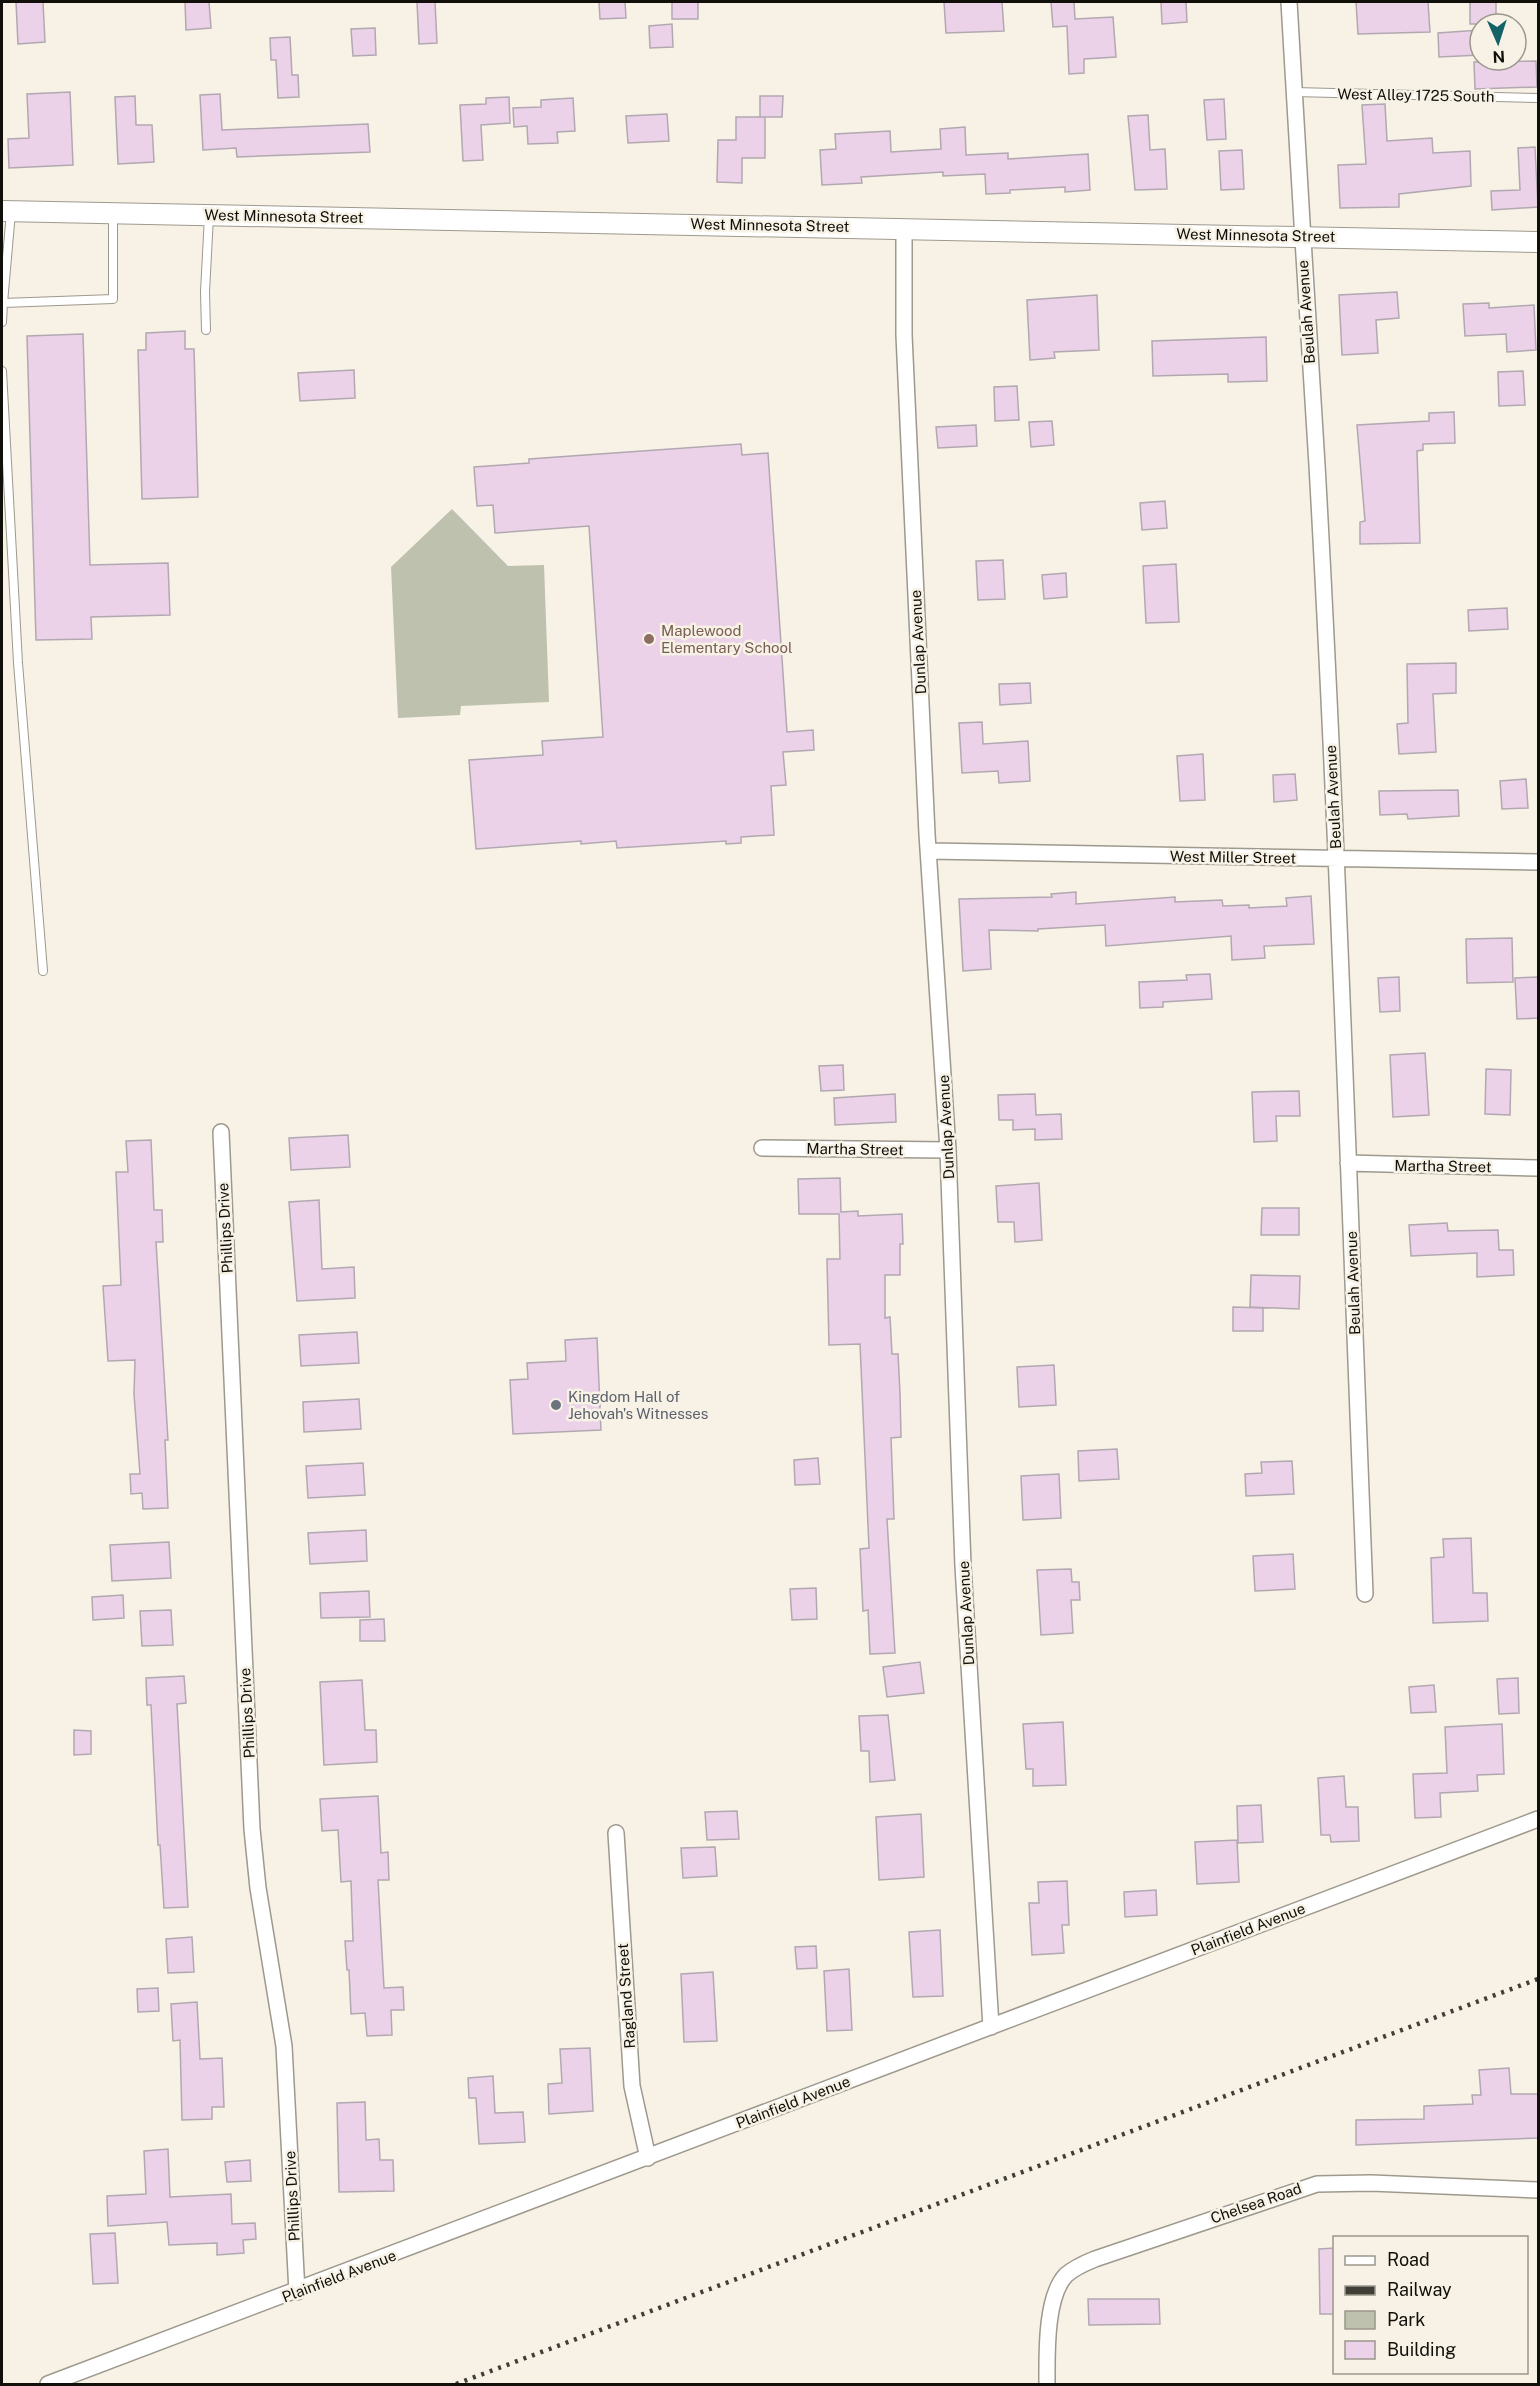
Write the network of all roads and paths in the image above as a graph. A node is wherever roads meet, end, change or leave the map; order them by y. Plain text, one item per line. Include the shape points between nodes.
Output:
1 (1289, 2) edge
2 (1294, 92) junction
3 (1539, 98) edge
4 (6, 211) edge
5 (113, 213) junction
6 (209, 214) junction
7 (904, 228) junction
8 (1301, 236) junction
9 (1539, 242) edge
10 (3, 303) junction
11 (2, 322) edge
12 (206, 330) dead end
13 (2, 371) edge
14 (928, 851) junction
15 (1336, 859) junction
16 (1539, 862) edge
17 (43, 971) dead end
18 (221, 1132) dead end
19 (762, 1148) dead end
20 (948, 1150) junction
21 (1348, 1163) junction
22 (1539, 1168) edge
23 (1365, 1593) dead end
24 (1539, 1819) edge
25 (616, 1833) dead end
26 (991, 2027) junction
27 (648, 2158) junction
28 (1539, 2190) edge
29 (297, 2292) junction
30 (48, 2385) edge
31 (1047, 2385) edge

1 - 2 street, Beulah Avenue
2 - 3 lane, West Alley 1725 South
2 - 8 street, Beulah Avenue
4 - 5 street, West Minnesota Street
4 - 10 lane
5 - 6 street, West Minnesota Street
5 - 10 lane via 112,299
6 - 7 street, West Minnesota Street
6 - 12 lane
7 - 8 street, West Minnesota Street
7 - 14 street, Dunlap Avenue via 904,334
8 - 9 street, West Minnesota Street
8 - 15 street, Beulah Avenue via 1317,462
10 - 11 lane
13 - 17 lane via 18,663
14 - 15 street, West Miller Street
14 - 20 street, Dunlap Avenue
15 - 16 street, West Miller Street
15 - 21 street, Beulah Avenue
18 - 29 street, Phillips Drive via 252,1829 284,2046
19 - 20 street, Martha Street
20 - 26 street, Dunlap Avenue via 963,1566
21 - 22 street, Martha Street
21 - 23 street, Beulah Avenue
24 - 26 street, Plainfield Avenue
25 - 27 street, Ragland Street via 632,2086
26 - 27 street, Plainfield Avenue
27 - 29 street, Plainfield Avenue
28 - 31 street, Chelsea Road via 1371,2183 1306,2186 1095,2259 1066,2275 1061,2284 1050,2315
29 - 30 street, Plainfield Avenue

